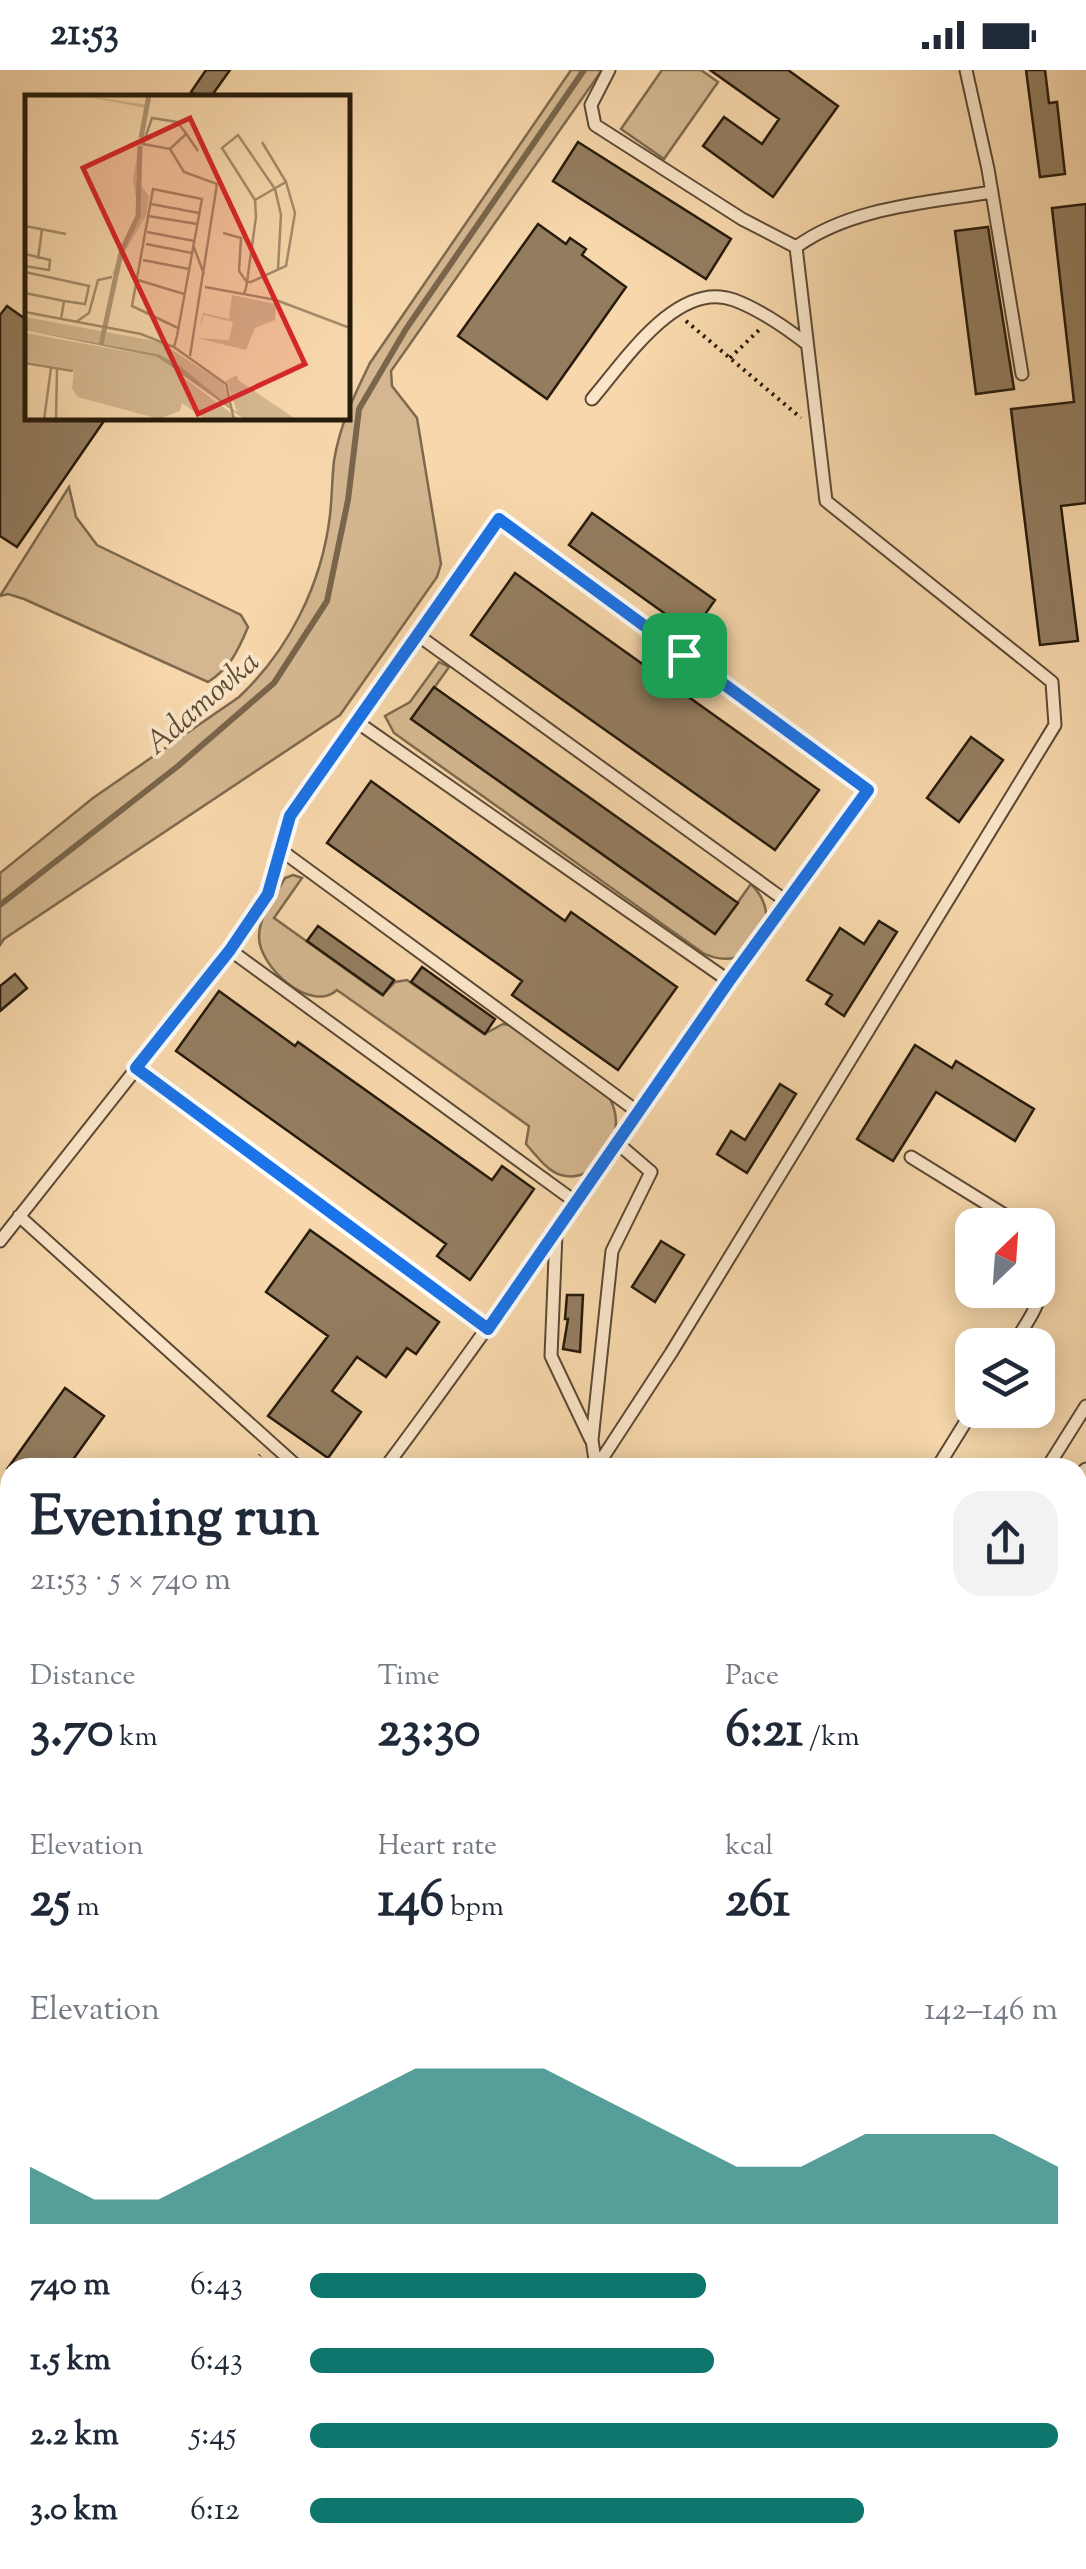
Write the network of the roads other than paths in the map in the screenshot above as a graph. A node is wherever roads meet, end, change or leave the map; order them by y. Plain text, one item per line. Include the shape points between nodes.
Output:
1 (609, 70) edge
2 (966, 70) edge
3 (992, 192) junction
4 (796, 247) junction
5 (807, 344) junction
6 (1022, 374) dead end
7 (592, 399) dead end
8 (419, 636) junction
9 (357, 722) junction
10 (282, 851) junction
11 (786, 901) junction
12 (230, 950) junction
13 (729, 981) junction
14 (136, 1068) junction
15 (638, 1112) junction
16 (616, 1142) junction
17 (911, 1157) dead end
18 (577, 1203) junction
19 (994, 1208) edge
20 (19, 1216) junction
21 (556, 1233) junction
22 (0, 1240) edge
23 (488, 1329) junction
24 (1086, 1406) edge
25 (962, 1428) edge
26 (592, 1440) junction
27 (288, 1458) edge
28 (392, 1458) edge
29 (595, 1458) edge
30 (602, 1458) edge
31 (944, 1458) edge
32 (1053, 1458) edge

1 - 4 lane via 591,105 595,125
2 - 3 lane
3 - 4 lane via 882,210 816,232
3 - 6 lane
4 - 5 lane
5 - 7 lane via 732,298 700,296 660,321
5 - 30 lane via 826,500 1052,682 1055,726
8 - 9 lane
8 - 11 lane
8 - 11 lane via 499,519 868,790
9 - 10 lane via 290,816
9 - 13 lane
10 - 12 lane via 268,894
10 - 15 lane
11 - 13 lane
12 - 14 lane
12 - 18 lane
13 - 15 lane
14 - 20 lane
14 - 23 lane
15 - 16 lane
16 - 18 lane
16 - 26 lane via 650,1172 612,1251
17 - 19 lane
18 - 21 lane
20 - 22 lane
20 - 27 lane
21 - 23 lane
21 - 26 lane via 551,1356
23 - 28 lane
24 - 32 lane
25 - 31 lane
26 - 29 lane

